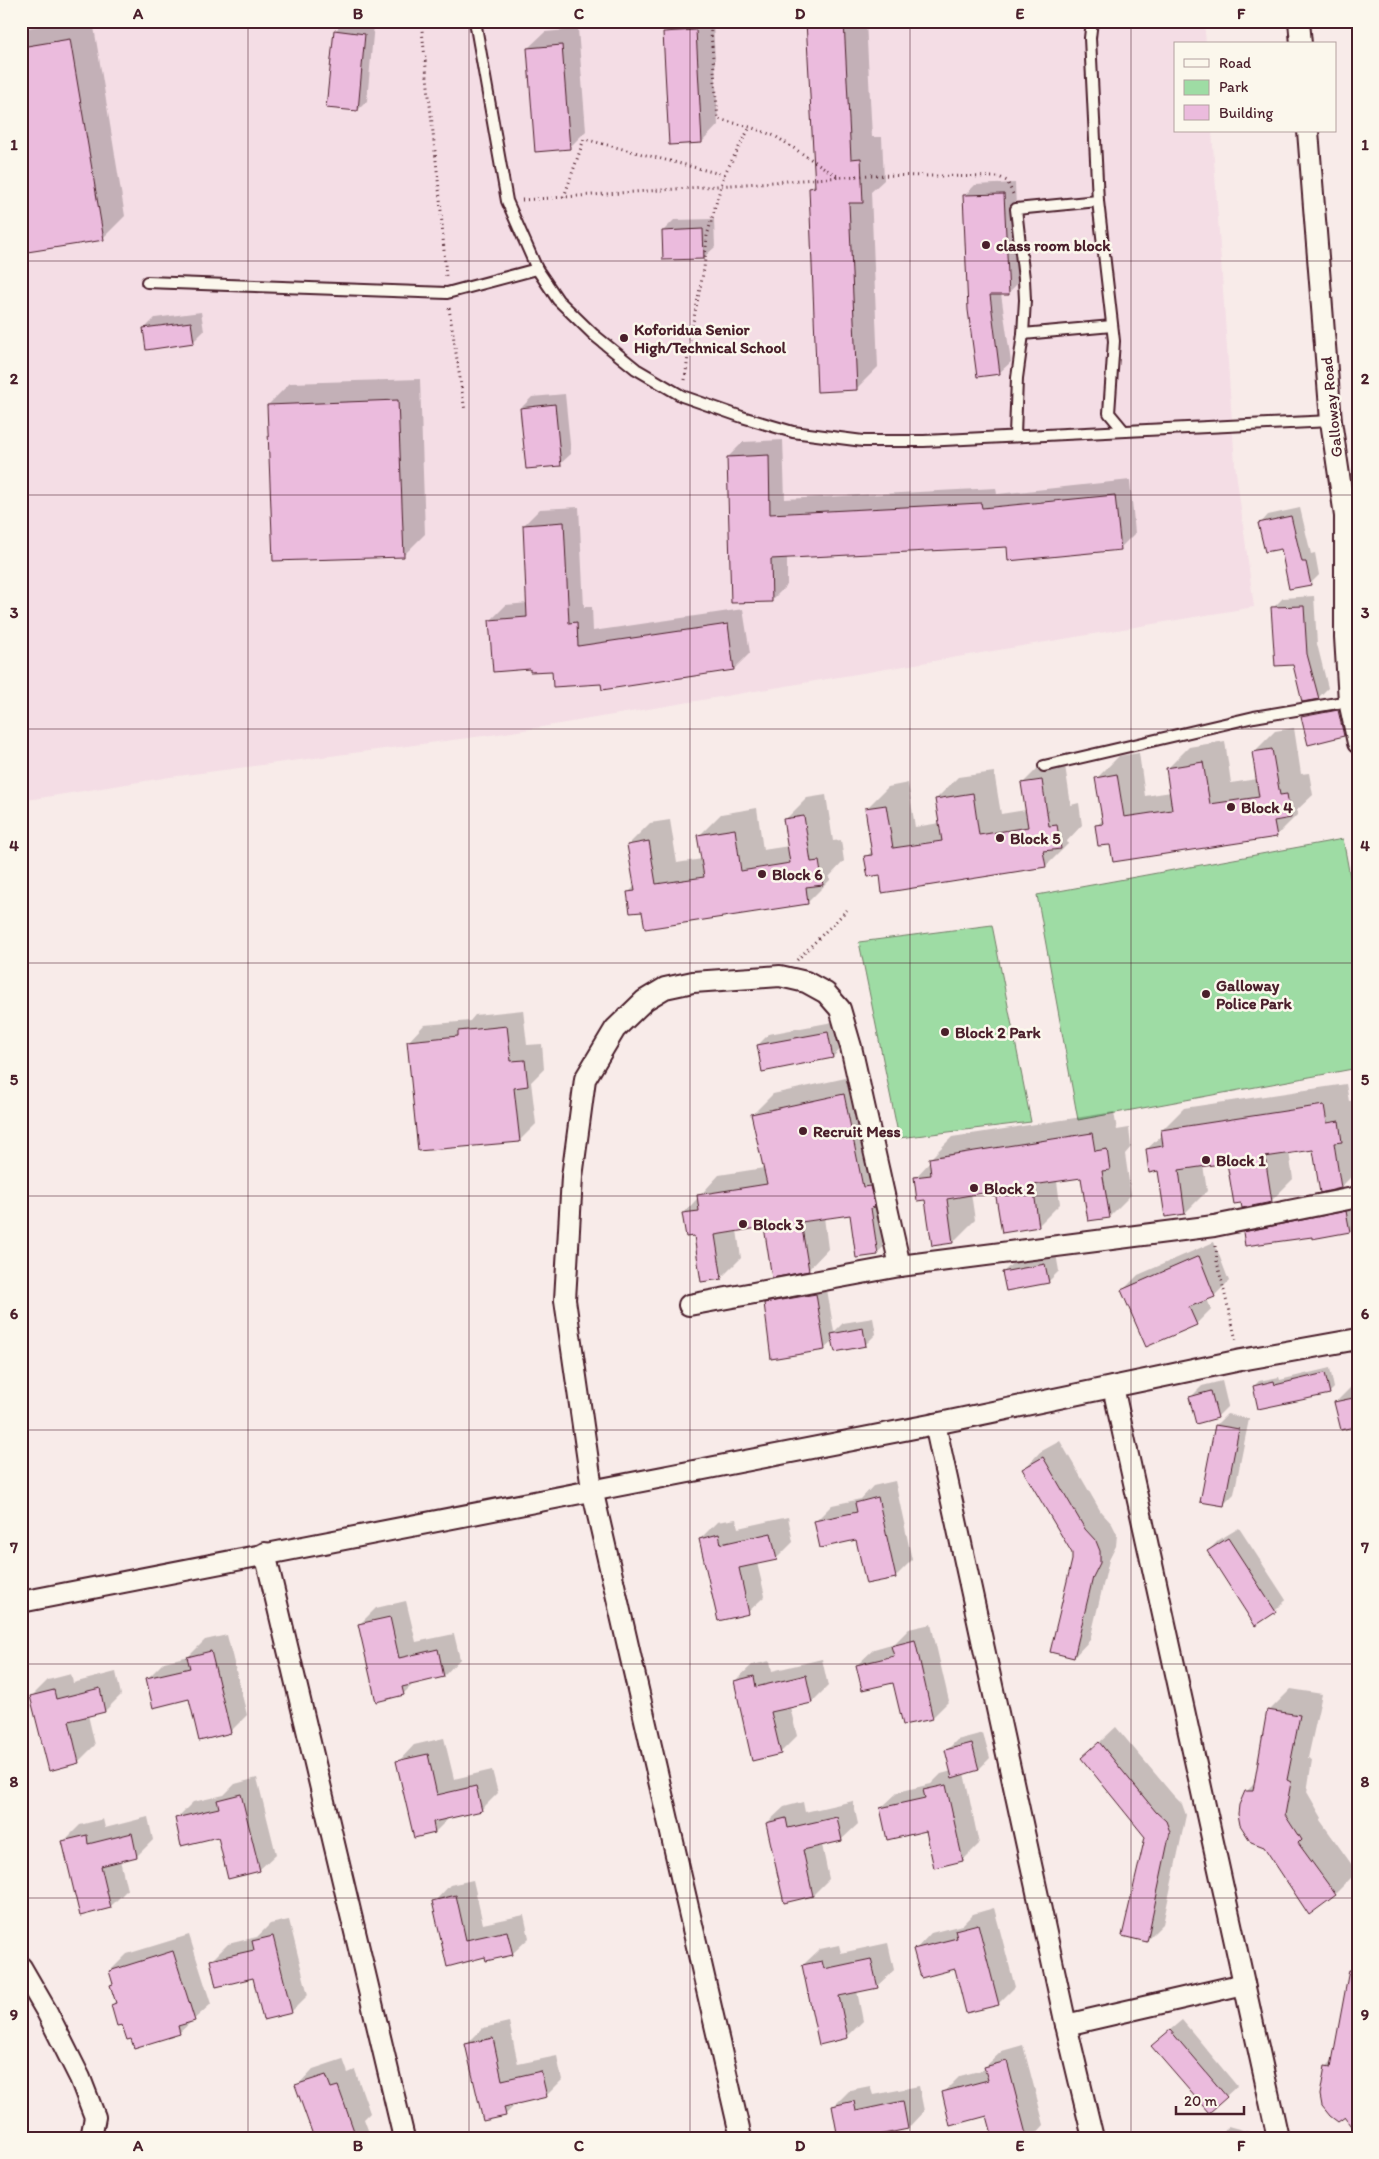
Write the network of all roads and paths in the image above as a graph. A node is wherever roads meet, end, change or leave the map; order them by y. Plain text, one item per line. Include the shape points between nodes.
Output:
1 (420, 21) edge
2 (475, 21) edge
3 (710, 21) edge
4 (1092, 21) edge
5 (1300, 21) edge
6 (1301, 42) edge
7 (750, 127) junction
8 (1308, 132) edge
9 (724, 175) junction
10 (837, 177) junction
11 (721, 185) junction
12 (564, 197) junction
13 (507, 201) junction
14 (1098, 201) junction
15 (1016, 209) junction
16 (537, 268) junction
17 (147, 282) dead end
18 (447, 293) junction
19 (1112, 326) junction
20 (1023, 334) junction
21 (682, 396) junction
22 (465, 411) dead end
23 (1331, 422) junction
24 (1124, 432) junction
25 (1015, 435) junction
26 (1351, 515) edge
27 (1349, 701) junction
28 (1358, 743) edge
29 (1044, 766) dead end
30 (847, 910) dead end
31 (780, 976) junction
32 (1358, 1197) edge
33 (1214, 1226) junction
34 (900, 1266) junction
35 (689, 1305) dead end
36 (1358, 1339) edge
37 (1241, 1360) junction
38 (1113, 1387) junction
39 (935, 1424) junction
40 (592, 1489) junction
41 (265, 1553) junction
42 (21, 1602) edge
43 (21, 1967) edge
44 (1244, 1984) junction
45 (1066, 2025) junction
46 (91, 2138) edge
47 (404, 2138) edge
48 (741, 2138) edge
49 (1093, 2138) edge
50 (1278, 2138) edge

1 - 18 path
2 - 13 lane
3 - 7 path via 718,119
4 - 14 lane via 1090,38
5 - 6 street
7 - 9 path
7 - 10 path via 775,136
8 - 23 street, Galloway Road
9 - 11 path
9 - 12 path via 584,139
10 - 11 path
10 - 15 path via 999,177 1012,189
11 - 12 path
11 - 21 path via 707,236
12 - 13 path
13 - 16 lane
14 - 15 lane
14 - 19 lane
15 - 20 lane via 1024,279
16 - 18 lane
16 - 21 lane via 558,300 594,335 636,369
17 - 18 lane
18 - 22 path
19 - 20 lane
19 - 24 lane via 1114,341 1109,413
20 - 25 lane via 1017,378
21 - 25 lane via 793,432 863,441
23 - 24 lane
23 - 26 street, Galloway Road
24 - 25 lane
26 - 27 street, Galloway Road via 1345,637
27 - 28 street, Galloway Road
27 - 29 lane via 1254,717
30 - 31 path
31 - 34 street via 806,982 826,993 840,1008
31 - 40 street via 693,982 665,988 645,1000 615,1029 585,1079 573,1167 564,1300
32 - 33 street
33 - 34 street
33 - 37 path via 1218,1262
34 - 35 street
36 - 37 street
37 - 38 street
38 - 39 street
38 - 44 street
39 - 40 street
39 - 45 street
40 - 41 street
40 - 48 street
41 - 42 street
41 - 47 street
43 - 46 street via 80,2078 95,2117
44 - 45 street
44 - 50 street
45 - 49 street

